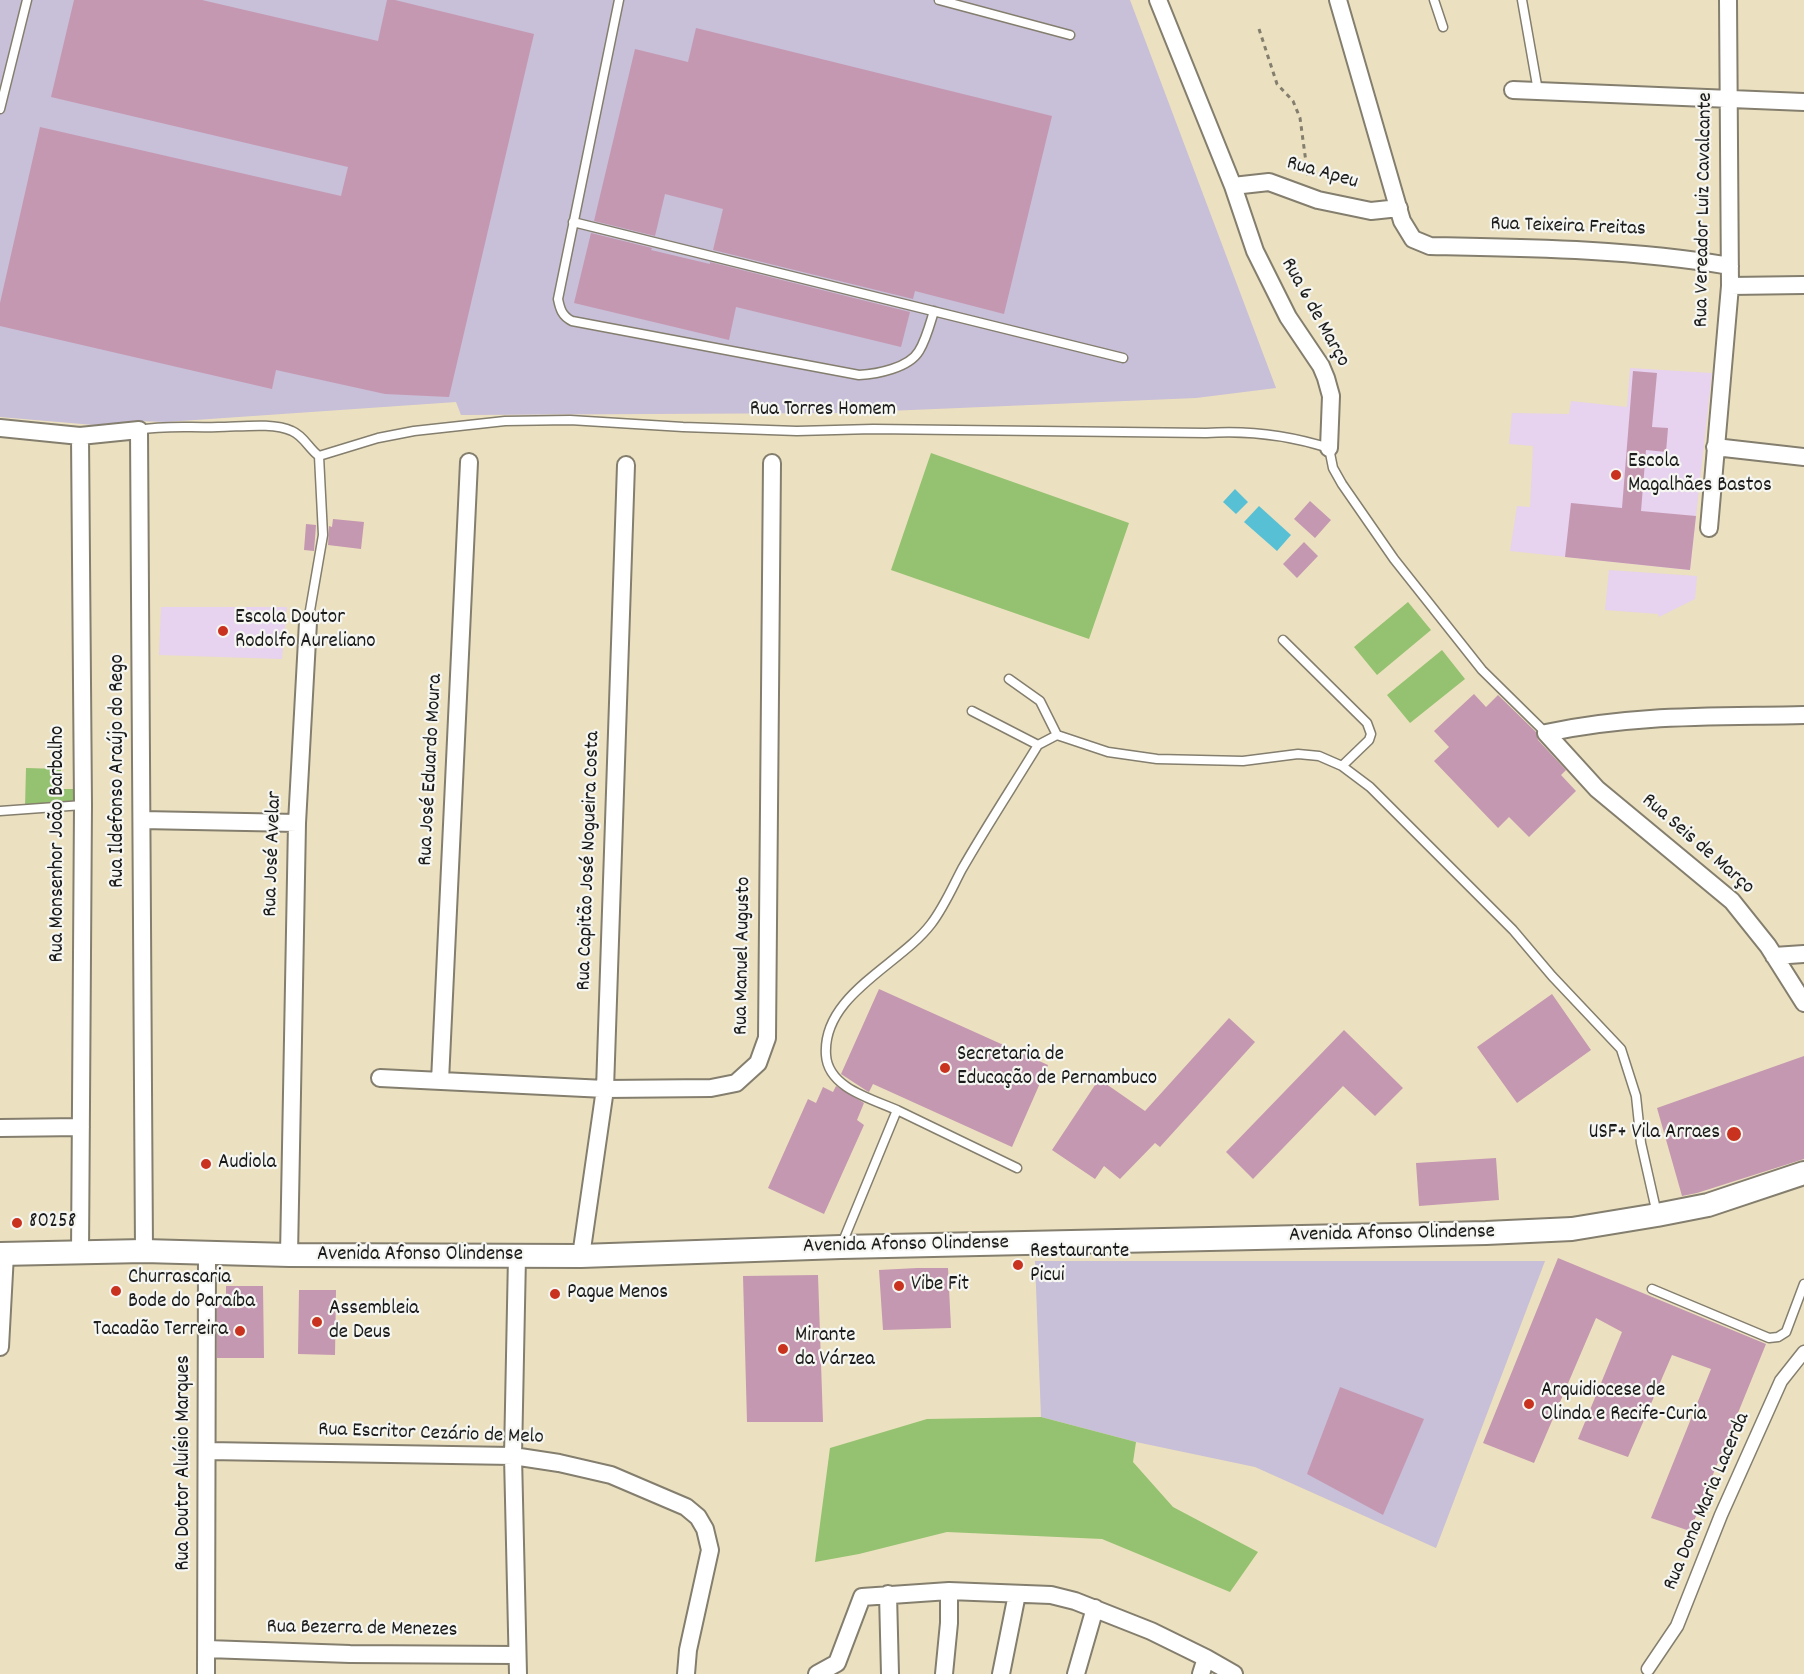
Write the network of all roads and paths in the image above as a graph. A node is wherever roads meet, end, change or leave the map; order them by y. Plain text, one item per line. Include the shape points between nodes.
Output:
1 (27, 0) edge
2 (619, 0) edge
3 (939, 0) edge
4 (1158, 0) edge
5 (1338, 0) edge
6 (1434, 0) edge
7 (1522, 0) edge
8 (1728, 0) edge
9 (1443, 27) dead end
10 (1259, 29) dead end
11 (1070, 35) dead end
12 (1513, 90) dead end
13 (1538, 91) junction
14 (1730, 100) junction
15 (1804, 102) edge
16 (0, 109) edge
17 (1233, 186) junction
18 (1311, 197) junction
19 (1399, 208) junction
20 (573, 222) junction
21 (1730, 266) junction
22 (1804, 285) edge
23 (1730, 286) junction
24 (934, 311) junction
25 (1123, 358) dead end
26 (0, 428) edge
27 (139, 430) junction
28 (80, 436) junction
29 (1715, 447) junction
30 (1329, 448) junction
31 (319, 456) junction
32 (1804, 457) edge
33 (469, 462) dead end
34 (772, 463) dead end
35 (626, 465) dead end
36 (1709, 528) dead end
37 (308, 622) joint
38 (1283, 640) dead end
39 (1009, 679) dead end
40 (972, 711) dead end
41 (1804, 715) edge
42 (1546, 733) junction
43 (1057, 735) junction
44 (1038, 745) junction
45 (1342, 766) junction
46 (83, 805) junction
47 (0, 812) edge
48 (142, 820) junction
49 (297, 823) junction
50 (1804, 954) edge
51 (1774, 956) junction
52 (1804, 1003) edge
53 (380, 1078) dead end
54 (440, 1081) junction
55 (605, 1089) junction
56 (897, 1110) junction
57 (81, 1126) junction
58 (0, 1128) edge
59 (1017, 1168) dead end
60 (1804, 1173) edge
61 (1657, 1215) junction
62 (841, 1247) junction
63 (144, 1251) junction
64 (80, 1253) junction
65 (207, 1253) junction
66 (3, 1254) edge
67 (289, 1255) junction
68 (517, 1256) junction
69 (581, 1256) junction
70 (1804, 1284) edge
71 (1652, 1289) dead end
72 (0, 1347) edge
73 (1804, 1352) edge
74 (208, 1451) junction
75 (513, 1456) junction
76 (949, 1591) junction
77 (888, 1594) junction
78 (1017, 1594) junction
79 (1095, 1608) junction
80 (207, 1649) junction
81 (516, 1655) junction
82 (1206, 1658) junction
83 (1648, 1669) dead end
84 (206, 1674) edge
85 (518, 1674) edge
86 (686, 1674) edge
87 (817, 1674) edge
88 (891, 1674) edge
89 (944, 1674) edge
90 (1001, 1674) edge
91 (1076, 1674) edge
92 (1201, 1674) edge
93 (1234, 1674) edge

1 - 16 lane
2 - 20 lane
3 - 11 lane
4 - 17 street, Rua 6 de Março
5 - 19 street
6 - 9 lane
7 - 13 lane
8 - 14 street, Rua Vereador Luiz Cavalcante
10 - 18 path via 1277,84 1293,101 1300,118
12 - 13 street
13 - 14 street
14 - 15 street
14 - 21 street, Rua Vereador Luiz Cavalcante
17 - 18 street, Rua Apeu via 1269,182
17 - 30 street, Rua 6 de Março via 1260,260 1288,317 1326,378 1331,396
18 - 19 street, Rua Apeu via 1371,211
19 - 21 street, Rua Teixeira Freitas via 1413,239 1430,246 1621,251
20 - 24 lane
20 - 24 lane via 558,299 562,313 572,321 860,375 881,373 919,353
21 - 23 street, Rua Vereador Luiz Cavalcante
22 - 23 street
23 - 29 street, Rua Vereador Luiz Cavalcante
24 - 25 lane
26 - 28 street
27 - 28 street
27 - 31 lane via 181,426 289,429
27 - 48 street, Rua Ildefonso Araújo do Rego
28 - 46 street, Rua Monsenhor João Barbalho
29 - 32 street
29 - 36 street, Rua Vereador Luiz Cavalcante
30 - 31 lane, Rua Torres Homem via 1297,438 1238,431 797,431 570,420 505,421 414,431
30 - 42 lane, Rua 6 de Março via 1333,468 1342,484 1394,559 1482,670
31 - 37 lane, Rua José Avelar via 323,535
33 - 54 street, Rua José Eduardo Moura
34 - 55 street, Rua Manuel Augusto via 767,1038 759,1063 736,1083 711,1088
35 - 55 street, Rua Capitão José Nogueira Costa
37 - 49 street, Rua José Avelar
38 - 45 lane via 1367,723 1369,740
39 - 43 lane via 1040,701
40 - 44 lane
41 - 42 street via 1637,719
42 - 51 street, Rua Seis de Março via 1597,789 1732,901
43 - 44 lane
43 - 45 lane via 1108,752 1157,759 1243,761 1298,754 1319,756
44 - 56 lane via 930,925 836,1014 827,1038 830,1069 839,1082
45 - 61 lane via 1370,787 1513,930 1621,1049 1636,1096 1641,1143
46 - 47 lane
46 - 57 street, Rua Monsenhor João Barbalho
48 - 49 street
48 - 63 street, Rua Ildefonso Araújo do Rego
49 - 67 street, Rua José Avelar
50 - 51 street
51 - 52 street, Rua Seis de Março
53 - 54 street, Rua Manuel Augusto
54 - 55 street, Rua Manuel Augusto
55 - 69 street, Rua Capitão José Nogueira Costa
56 - 59 lane
56 - 62 lane
57 - 58 street
57 - 64 street, Rua Monsenhor João Barbalho
60 - 61 main road, Avenida Afonso Olindense via 1708,1205
61 - 62 main road, Avenida Afonso Olindense via 1572,1229 1486,1233
62 - 69 main road, Avenida Afonso Olindense
63 - 64 main road, Avenida Afonso Olindense
63 - 65 main road, Avenida Afonso Olindense
64 - 66 main road, Avenida Afonso Olindense
65 - 67 main road, Avenida Afonso Olindense
65 - 74 street, Rua Doutor Aluísio Marques
66 - 72 street
67 - 68 main road, Avenida Afonso Olindense
68 - 69 main road, Avenida Afonso Olindense
68 - 75 street
70 - 71 lane via 1786,1332 1769,1338
73 - 83 street, Rua Dona Maria Lacerda via 1780,1381 1677,1626
74 - 75 street, Rua Escritor Cezário de Melo
74 - 80 street, Rua Doutor Aluísio Marques
75 - 81 street
75 - 86 street, Rua Escritor Cezário de Melo via 611,1474 698,1516 710,1550
76 - 77 street
76 - 78 street
76 - 89 street
77 - 87 street via 862,1597 837,1663
77 - 88 street
78 - 79 street via 1051,1595
78 - 90 street
79 - 82 street
79 - 91 street
80 - 81 street, Rua Bezerra de Menezes
80 - 84 street, Rua Doutor Aluísio Marques
81 - 85 street
82 - 92 street
82 - 93 street

